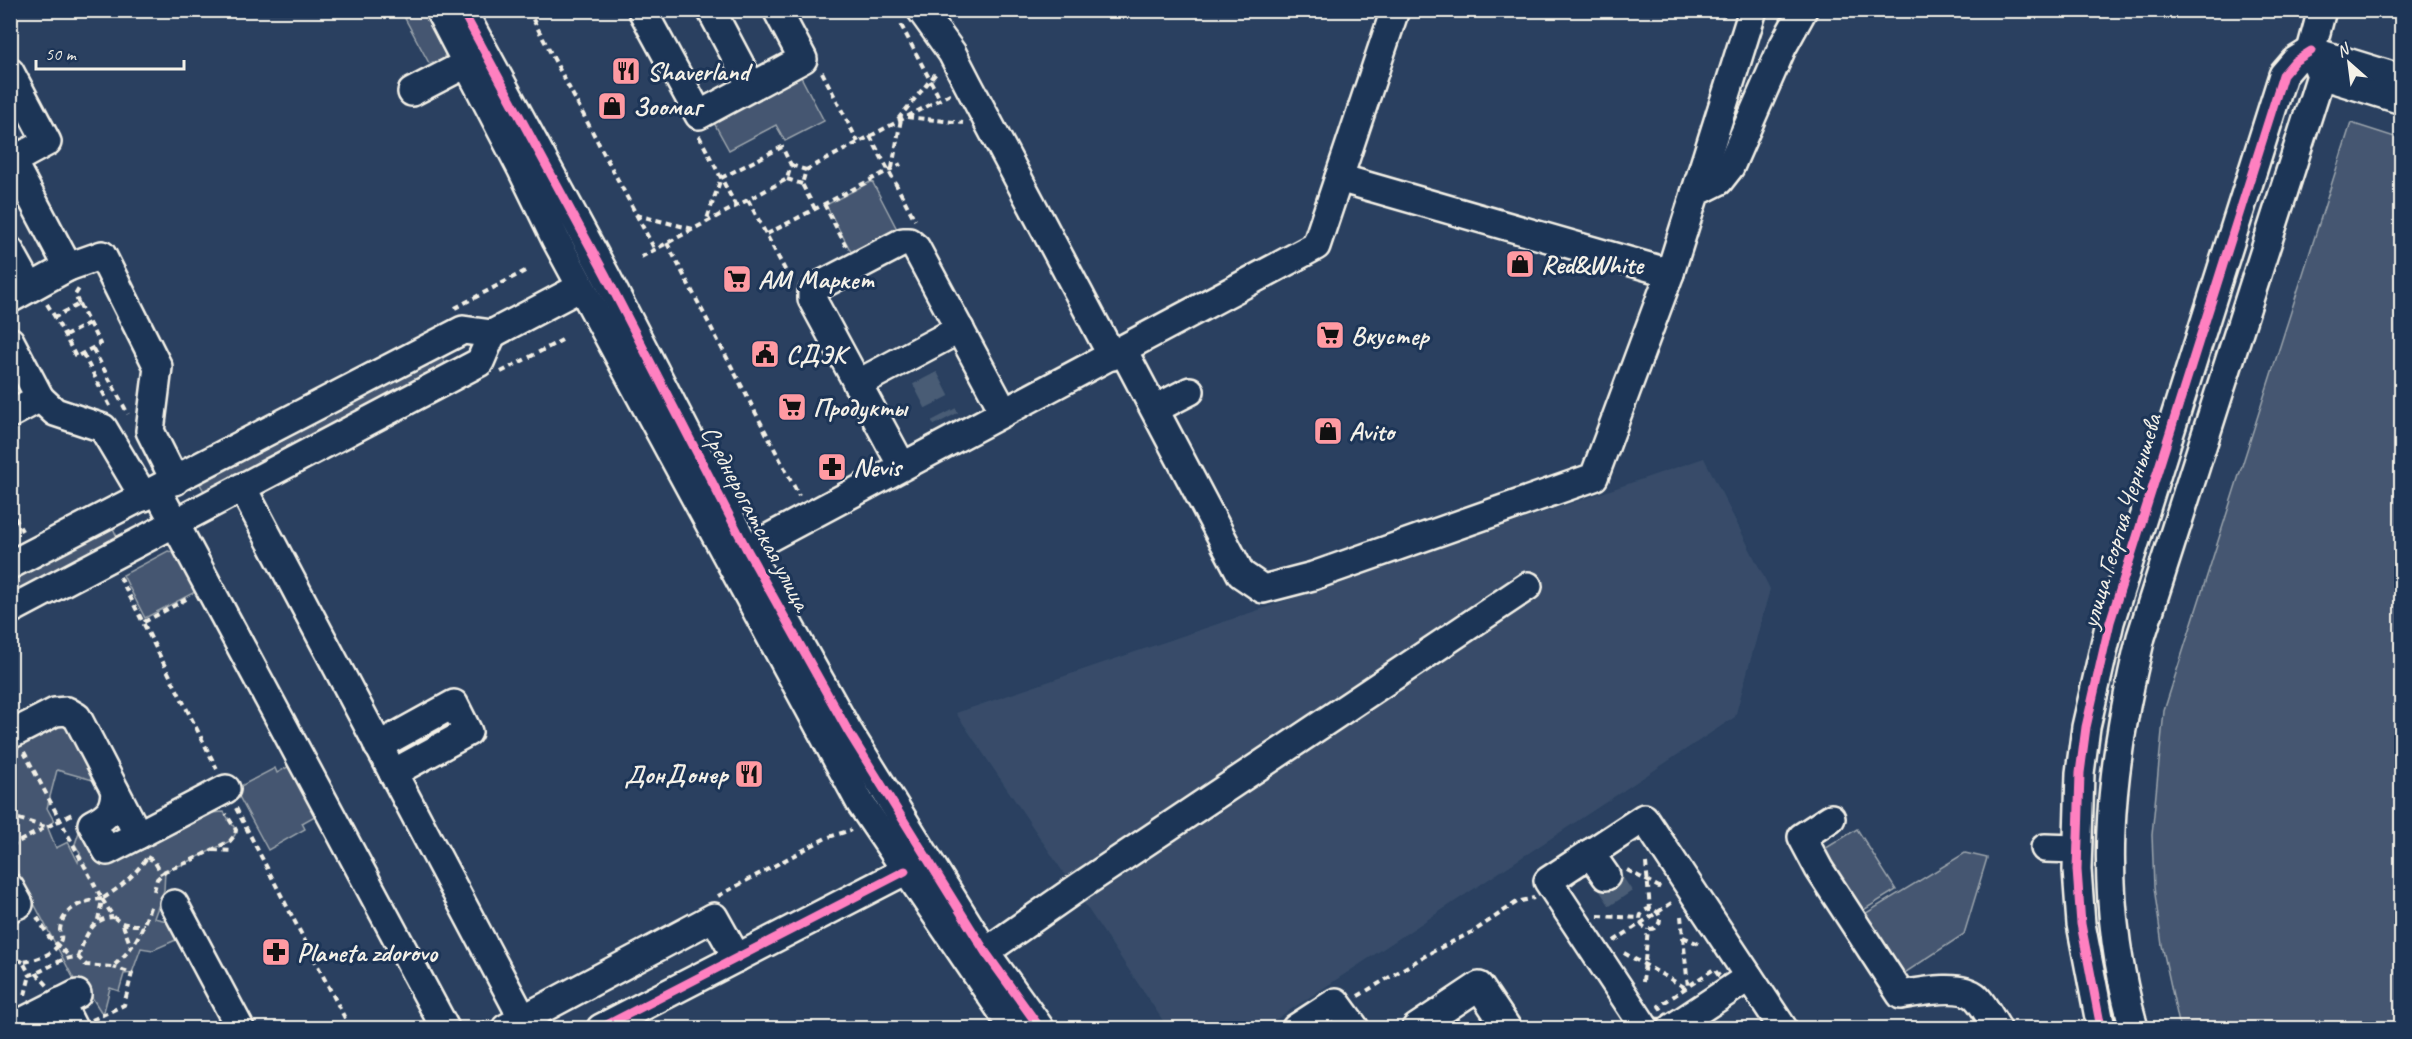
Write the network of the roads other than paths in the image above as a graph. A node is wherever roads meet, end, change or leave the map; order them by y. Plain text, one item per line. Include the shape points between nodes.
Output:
1 (642, 10) edge
2 (711, 10) edge
3 (777, 10) edge
4 (921, 10) edge
5 (1395, 10) edge
6 (1753, 10) edge
7 (1803, 10) edge
8 (2322, 10) edge
9 (450, 13) edge
10 (476, 59) junction
11 (2316, 63) junction
12 (10, 72) edge
13 (747, 78) dead end
14 (2402, 79) edge
15 (412, 92) dead end
16 (2402, 100) edge
17 (11, 161) edge
18 (1339, 178) junction
19 (1695, 193) junction
20 (10, 251) edge
21 (68, 267) junction
22 (1670, 273) junction
23 (581, 287) junction
24 (20, 293) edge
25 (960, 329) junction
26 (492, 334) junction
27 (10, 341) edge
28 (1117, 353) junction
29 (858, 384) junction
30 (1190, 390) dead end
31 (40, 398) junction
32 (1155, 409) junction
33 (1004, 412) junction
34 (10, 414) edge
35 (902, 466) junction
36 (242, 486) junction
37 (159, 489) junction
38 (175, 522) junction
39 (736, 554) junction
40 (10, 565) edge
41 (1528, 586) dead end
42 (10, 610) edge
43 (12, 734) edge
44 (378, 746) junction
45 (393, 773) junction
46 (225, 800) road end
47 (1831, 818) dead end
48 (2045, 848) dead end
49 (2077, 849) junction
50 (905, 871) junction
51 (174, 904) dead end
52 (737, 958) junction
53 (977, 958) junction
54 (1749, 977) junction
55 (1643, 1016) edge
56 (514, 1024) edge
57 (79, 1026) edge
58 (10, 1028) edge
59 (1781, 1028) edge
60 (240, 1029) edge
61 (445, 1029) edge
62 (601, 1029) edge
63 (1012, 1029) edge
64 (1040, 1029) edge
65 (1296, 1029) edge
66 (1355, 1029) edge
67 (1416, 1029) edge
68 (1507, 1029) edge
69 (1672, 1029) edge
70 (1997, 1029) edge
71 (2101, 1029) edge
72 (2134, 1029) edge

1 - 3 street via 699,116 803,59
2 - 13 street
4 - 28 street via 951,53
5 - 18 street
6 - 19 street
7 - 19 street via 1730,166 1719,181
8 - 11 street, улица Георгия Чернышева
9 - 10 street, Среднерогатская улица
10 - 15 street
10 - 23 street, Среднерогатская улица
10 - 39 street, Среднерогатская улица via 590,246
11 - 14 street
11 - 16 street
11 - 49 street, улица Георгия Чернышева via 2295,61 2283,75 2110,622 2086,727
11 - 72 street, улица Георгия Чернышева via 2128,690 2116,755 2110,838 2118,955
12 - 17 street via 47,142
17 - 21 street
18 - 22 street
18 - 28 street via 1316,246
19 - 22 street
20 - 24 street
21 - 24 street
21 - 37 street via 102,255 158,367 150,431
22 - 32 street via 1594,477 1313,576 1263,589 1241,574
23 - 26 street
23 - 39 street, Среднерогатская улица
25 - 29 street
25 - 29 street via 916,248 909,242 815,288 812,300
25 - 33 street
26 - 36 street via 480,362
26 - 37 street via 463,330
27 - 31 street
28 - 32 street
28 - 33 street
29 - 35 street
30 - 32 street
31 - 34 street
31 - 37 street via 55,412 103,428
33 - 35 street via 951,428
35 - 39 street
36 - 38 street
36 - 44 street
37 - 38 street
37 - 40 street
38 - 42 street
38 - 61 street
39 - 50 street, Среднерогатская улица via 861,804
39 - 53 street, Среднерогатская улица via 848,731
41 - 53 street
43 - 46 street via 55,712 67,711 77,717 146,847
44 - 45 street
44 - 45 street via 454,704 468,732
45 - 56 street
47 - 70 street via 1802,837 1901,995 1962,990 1975,995
48 - 49 street
49 - 71 street, улица Георгия Чернышева via 2080,924
50 - 52 street
50 - 53 street, Среднерогатская улица
51 - 60 street
52 - 56 street via 714,917
52 - 62 street
53 - 63 street, Среднерогатская улица
53 - 64 street, Среднерогатская улица
54 - 55 street via 1684,898 1644,818 1606,862 1548,881 1568,891
54 - 59 street
54 - 69 street
57 - 58 street via 68,998
65 - 66 street via 1336,1002
67 - 68 street via 1479,986

